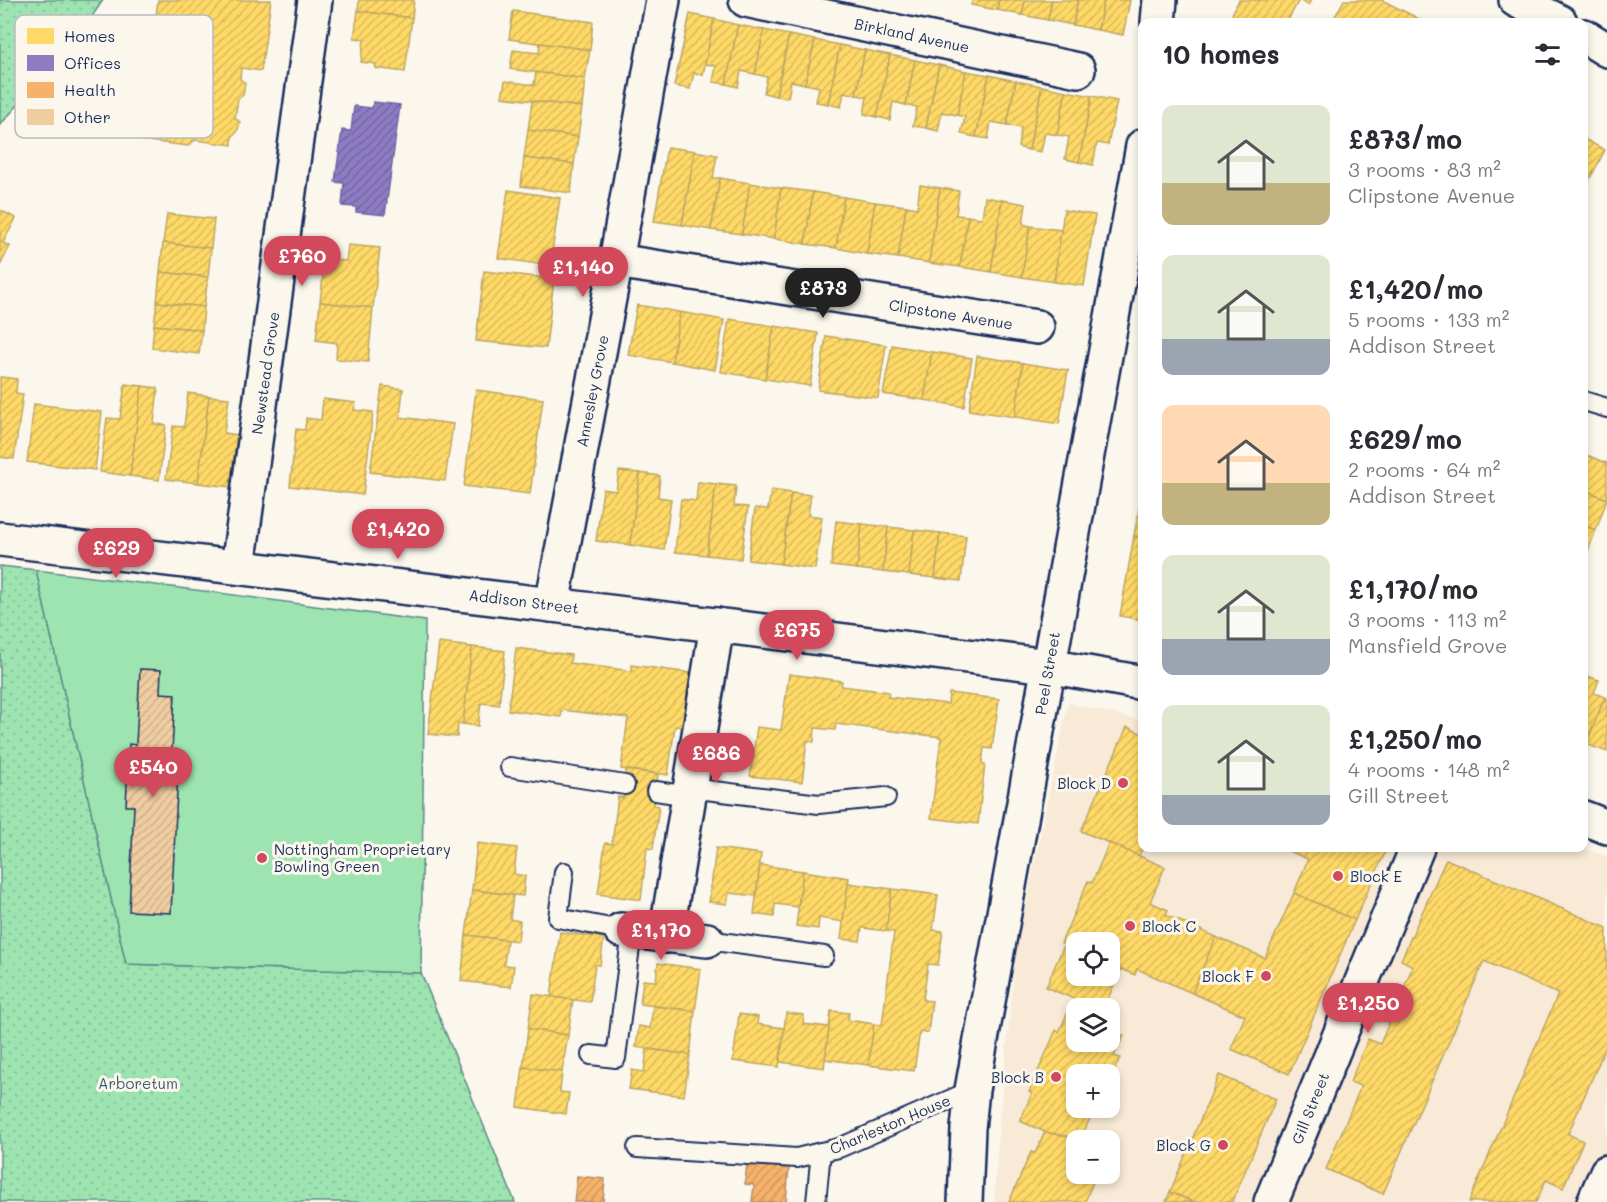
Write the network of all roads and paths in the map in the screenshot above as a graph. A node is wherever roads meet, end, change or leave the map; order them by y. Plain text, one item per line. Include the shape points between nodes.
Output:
1 (315, 0) edge
2 (663, 0) edge
3 (746, 0) edge
4 (1160, 0) edge
5 (1518, 0) edge
6 (1158, 18) edge
7 (1548, 18) edge
8 (1588, 38) edge
9 (1607, 50) edge
10 (1078, 70) dead end
11 (1138, 173) edge
12 (616, 261) junction
13 (1037, 327) dead end
14 (1588, 402) edge
15 (1607, 408) edge
16 (0, 539) edge
17 (238, 567) junction
18 (552, 604) junction
19 (717, 625) junction
20 (1048, 666) junction
21 (1138, 682) edge
22 (510, 767) dead end
23 (625, 785) dead end
24 (656, 791) dead end
25 (689, 792) junction
26 (886, 797) dead end
27 (1588, 820) edge
28 (1607, 827) edge
29 (1415, 852) edge
30 (564, 872) dead end
31 (626, 930) junction
32 (666, 936) junction
33 (707, 940) joint
34 (824, 956) dead end
35 (591, 1055) dead end
36 (972, 1089) junction
37 (637, 1148) dead end
38 (821, 1152) junction
39 (1607, 1172) edge
40 (816, 1202) edge
41 (965, 1202) edge
42 (1271, 1202) edge
43 (1594, 1202) edge

1 - 17 street, Newstead Grove
2 - 12 street, Annesley Grove
3 - 10 street, Birkland Avenue
4 - 6 street
5 - 7 street
8 - 9 street
11 - 20 street, Peel Street
12 - 13 street, Clipstone Avenue
12 - 18 street, Annesley Grove
14 - 15 lane
16 - 17 street, Addison Street
17 - 18 street, Addison Street
18 - 19 street, Addison Street
19 - 20 street, Addison Street
19 - 25 street
20 - 21 street, Addison Street
20 - 36 street, Peel Street
22 - 23 lane
24 - 25 lane
25 - 26 lane via 819,804
25 - 32 street
27 - 28 street
29 - 42 street, Gill Street
30 - 31 lane via 558,918
31 - 32 street
31 - 35 lane via 616,1058
32 - 33 street
33 - 34 lane
36 - 38 lane, Charleston House via 839,1148
36 - 41 street, Peel Street
37 - 38 lane via 797,1158
38 - 40 lane, Charleston House
39 - 43 street

